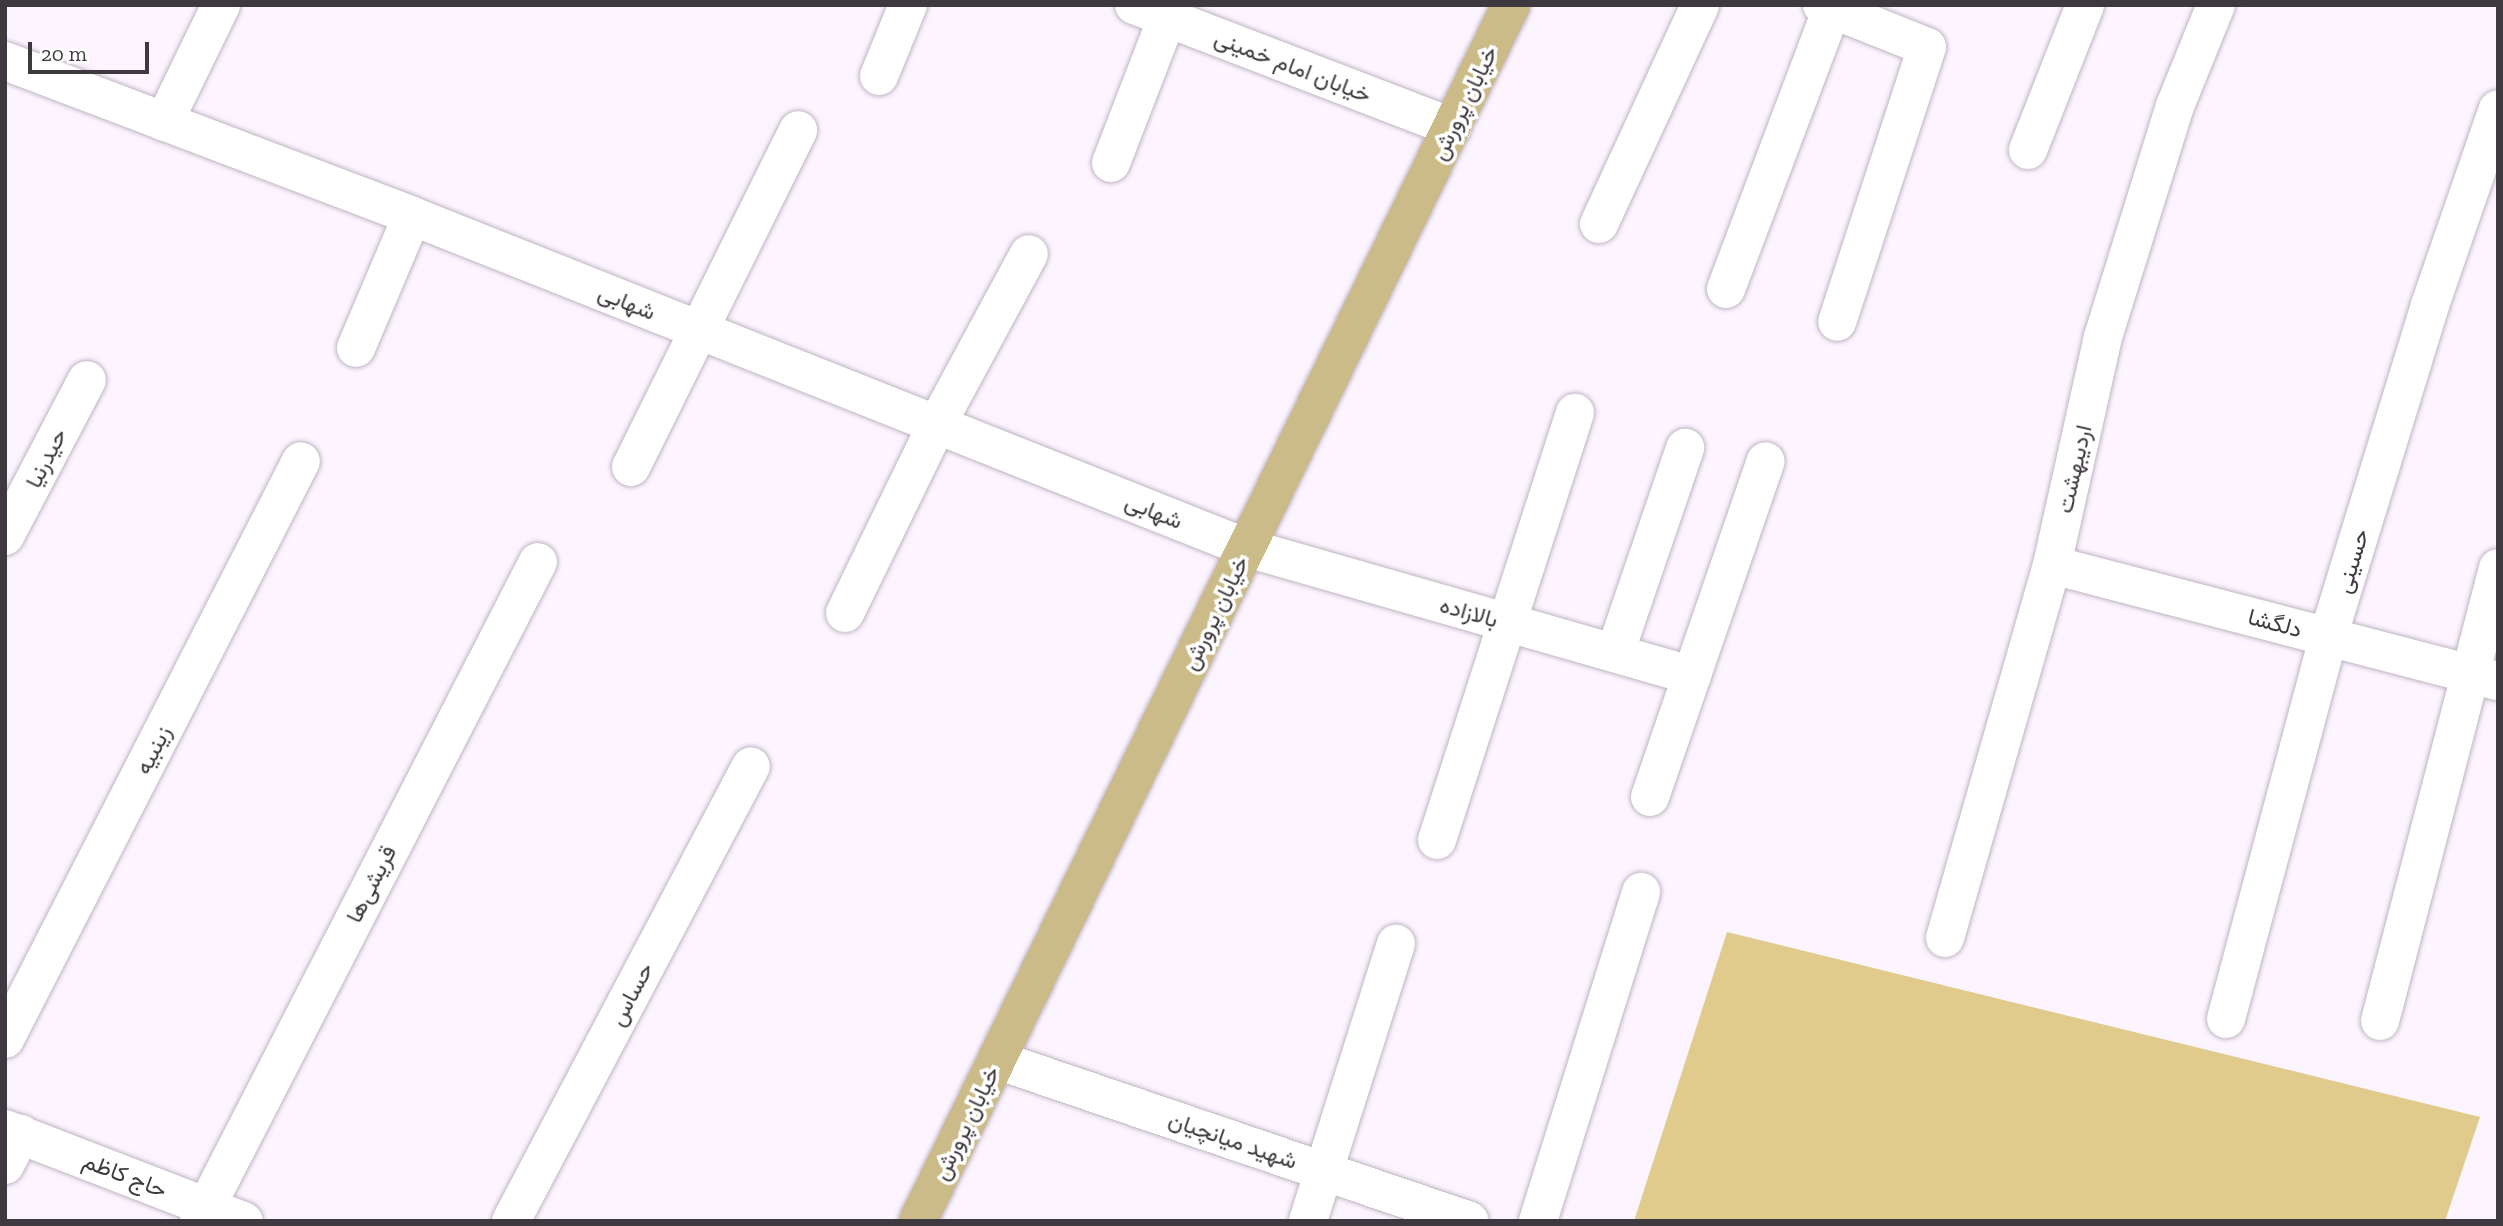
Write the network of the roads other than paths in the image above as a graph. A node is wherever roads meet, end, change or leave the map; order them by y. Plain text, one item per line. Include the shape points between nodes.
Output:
1 (221, 5) edge
2 (908, 5) edge
3 (1511, 5) edge
4 (1699, 5) edge
5 (2085, 5) edge
6 (2216, 5) edge
7 (1827, 7) edge
8 (1157, 10) edge
9 (1908, 29) edge
10 (5, 61) edge
11 (879, 76) dead end
12 (2498, 109) edge
13 (164, 122) junction
14 (1452, 127) junction
15 (797, 130) dead end
16 (2028, 150) dead end
17 (1111, 163) dead end
18 (412, 216) junction
19 (1599, 224) dead end
20 (1029, 254) dead end
21 (1726, 289) dead end
22 (1837, 322) dead end
23 (699, 330) junction
24 (356, 348) dead end
25 (87, 380) dead end
26 (1575, 413) dead end
27 (937, 424) junction
28 (1685, 448) dead end
29 (301, 461) dead end
30 (1766, 461) dead end
31 (631, 467) dead end
32 (5, 536) edge
33 (1247, 548) junction
34 (538, 562) dead end
35 (2052, 565) junction
36 (2498, 568) edge
37 (845, 613) dead end
38 (1505, 622) junction
39 (2328, 637) junction
40 (1615, 653) junction
41 (1692, 676) junction
42 (2483, 677) edge
43 (751, 766) dead end
44 (1650, 797) dead end
45 (1437, 841) dead end
46 (1641, 892) dead end
47 (1945, 938) dead end
48 (1396, 944) dead end
49 (2226, 1019) dead end
50 (2380, 1021) dead end
51 (5, 1039) edge
52 (997, 1060) junction
53 (10, 1143) edge
54 (1323, 1171) junction
55 (202, 1213) edge
56 (244, 1221) edge
57 (511, 1221) edge
58 (918, 1221) edge
59 (1308, 1221) edge
60 (1469, 1221) edge
61 (1538, 1221) edge

1 - 13 street
2 - 11 street
3 - 14 main road, خیابان پرورش
4 - 19 street
5 - 16 street
6 - 35 street, اردیبهشت via 2175,106 2103,337
7 - 9 street
7 - 21 street
8 - 14 street, خیابان امام خمینی
8 - 17 street
9 - 22 street
10 - 13 street, شهابی
12 - 39 street, حسینی via 2431,305
13 - 18 street, شهابی
14 - 33 main road, خیابان پرورش
15 - 23 street
18 - 23 street, شهابی
18 - 24 street
20 - 27 street
23 - 27 street, شهابی
23 - 31 street
25 - 32 street, حیدرنیا
26 - 38 street
27 - 33 street, شهابی
27 - 37 street
28 - 40 street
29 - 51 street, زینبیه
30 - 41 street
33 - 38 street, بالازاده
33 - 52 main road, خیابان پرورش
34 - 55 street, قریشی‌ها
35 - 39 street, دلگشا
35 - 47 street, اردیبهشت
36 - 42 street
38 - 40 street, بالازاده
38 - 45 street
39 - 42 street, دلگشا
39 - 49 street, حسینی
40 - 41 street, بالازاده
41 - 44 street
42 - 50 street
43 - 57 street, حساس
46 - 61 street
48 - 54 street
52 - 54 street, شهید میانچیان
52 - 58 main road, خیابان پرورش
53 - 55 street, حاج کاظم
54 - 59 street
54 - 60 street, شهید میانچیان
55 - 56 street, حاج کاظم

